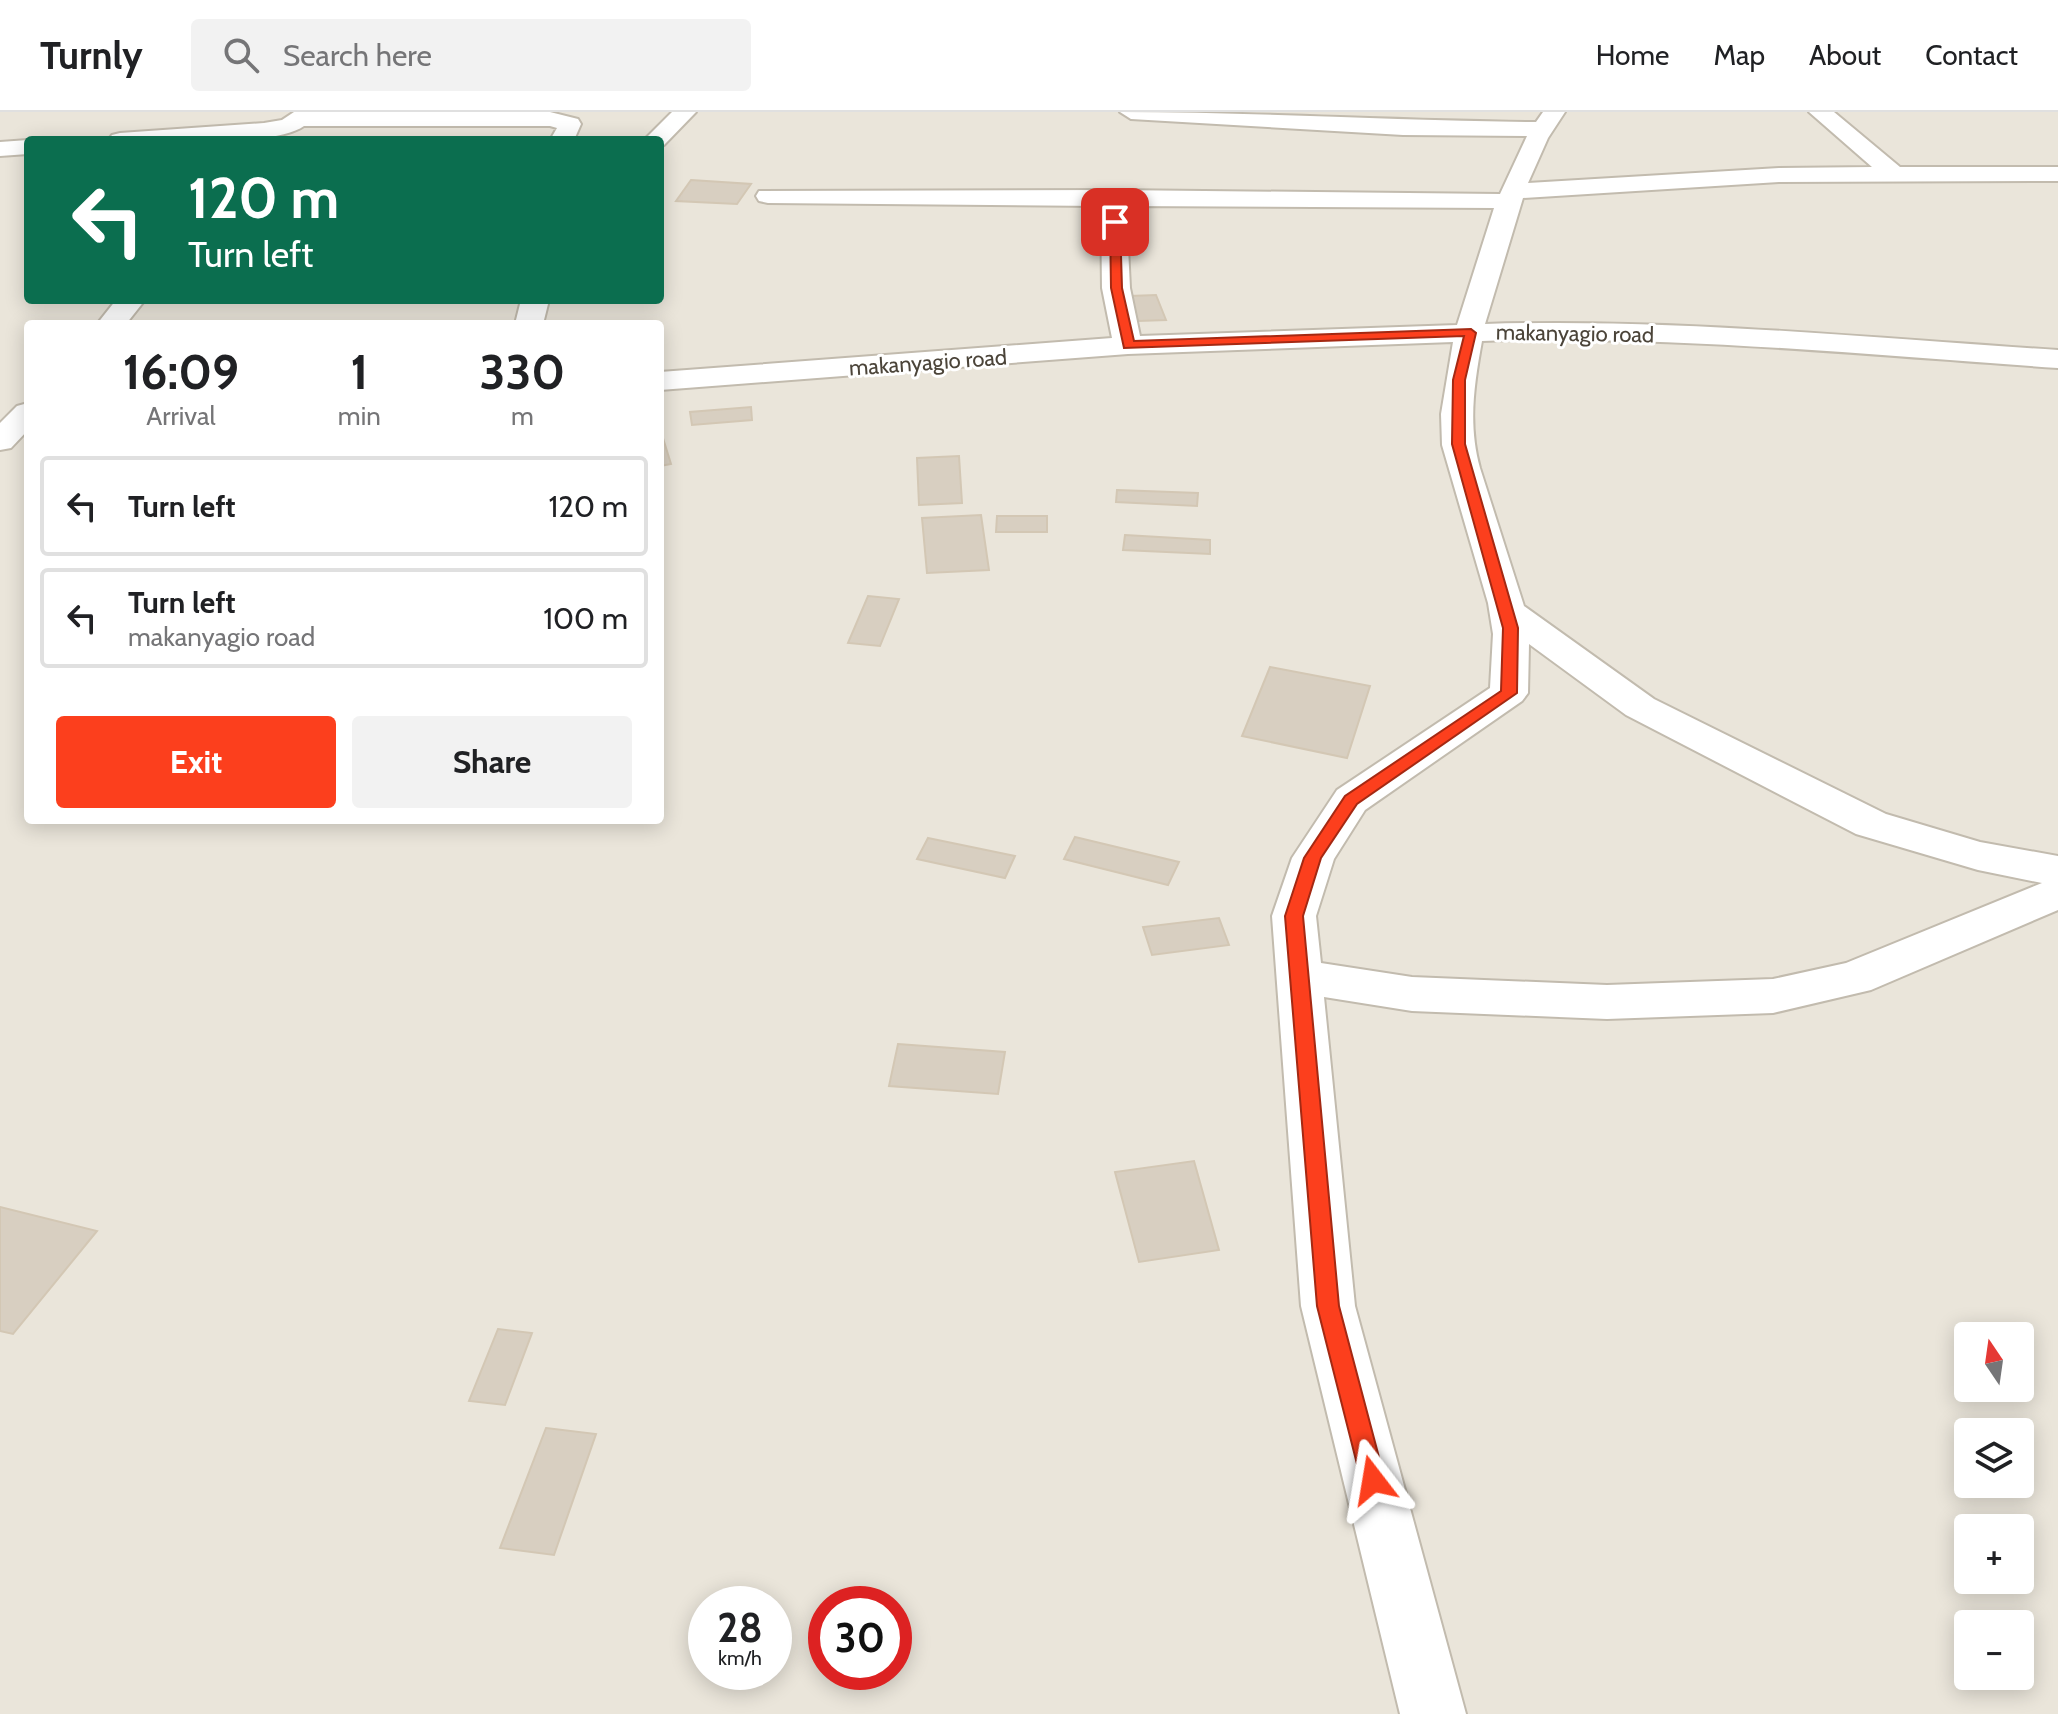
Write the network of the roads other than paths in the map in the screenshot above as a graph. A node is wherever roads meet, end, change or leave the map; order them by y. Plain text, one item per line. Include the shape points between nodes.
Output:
1 (685, 112) edge
2 (1131, 112) edge
3 (1820, 112) edge
4 (1546, 121) edge
5 (293, 124) edge
6 (190, 136) edge
7 (564, 136) edge
8 (660, 136) edge
9 (24, 147) edge
10 (0, 149) edge
11 (2058, 174) edge
12 (1895, 175) junction
13 (768, 196) dead end
14 (1509, 196) junction
15 (1113, 197) junction
16 (128, 304) edge
17 (114, 320) edge
18 (1471, 333) junction
19 (1128, 345) junction
20 (2058, 359) edge
21 (664, 381) edge
22 (24, 416) edge
23 (0, 441) edge
24 (24, 444) edge
25 (0, 447) edge
26 (1506, 610) junction
27 (2058, 871) edge
28 (2058, 893) edge
29 (1299, 976) junction
30 (1433, 1714) edge

1 - 8 street
2 - 4 street via 1403,128
3 - 12 street
4 - 14 street
5 - 6 street
5 - 7 street via 550,119 570,124
9 - 10 street
11 - 12 street
12 - 14 street via 1712,177
13 - 15 street
14 - 15 street
14 - 18 street
15 - 19 street via 1116,288
16 - 17 street
18 - 19 street, makanyagio road
18 - 20 street, makanyagio road via 1679,334
18 - 26 street via 1459,380 1458,444
19 - 21 street, makanyagio road
22 - 23 street
24 - 25 street
26 - 27 street via 1640,707 1871,824 1978,856
26 - 29 street via 1511,628 1509,693 1351,800 1313,858 1294,916
28 - 29 street via 1855,978 1773,996 1607,1002 1412,994
29 - 30 street via 1328,1306

